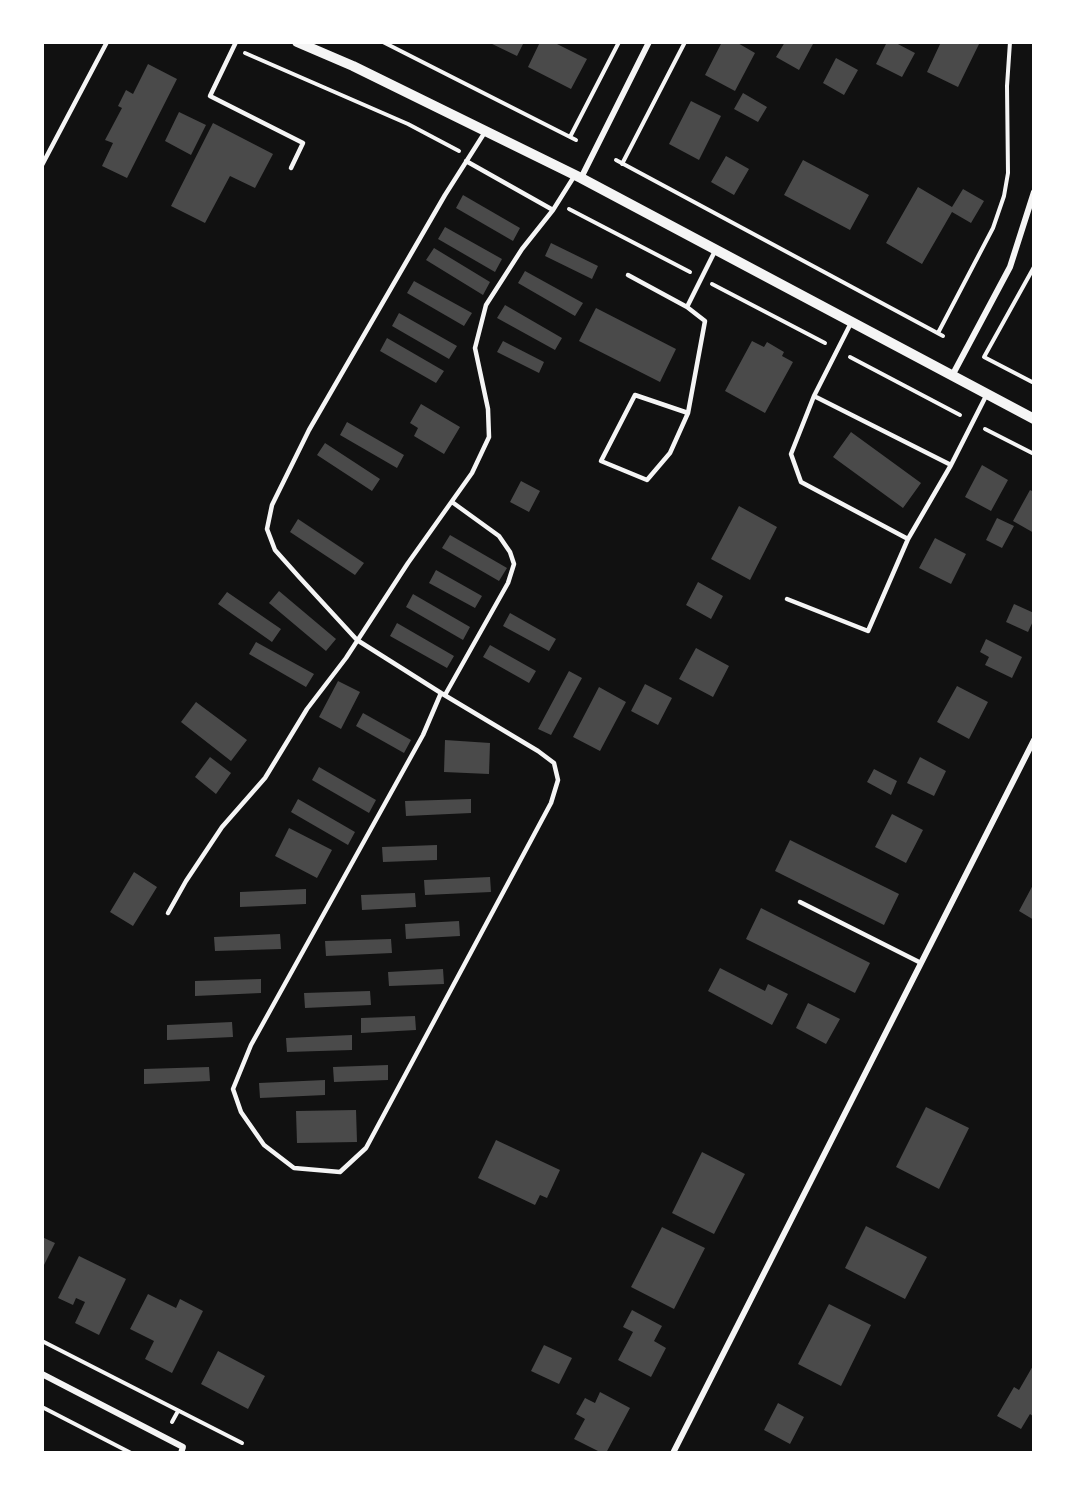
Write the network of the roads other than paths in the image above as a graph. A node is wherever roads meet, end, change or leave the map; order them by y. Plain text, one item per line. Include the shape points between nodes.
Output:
1 (106, 42) edge
2 (236, 42) edge
3 (297, 42) edge
4 (649, 42) edge
5 (485, 131) junction
6 (467, 159) junction
7 (42, 165) edge
8 (291, 168) dead end
9 (578, 177) junction
10 (1034, 192) edge
11 (553, 210) junction
12 (716, 249) junction
13 (628, 275) dead end
14 (687, 306) junction
15 (852, 321) junction
16 (953, 374) junction
17 (987, 393) junction
18 (813, 396) junction
19 (688, 414) junction
20 (1034, 419) edge
21 (951, 465) junction
22 (452, 502) junction
23 (908, 539) junction
24 (787, 599) dead end
25 (357, 640) junction
26 (443, 694) junction
27 (1034, 740) edge
28 (800, 902) dead end
29 (168, 913) dead end
30 (921, 963) junction
31 (42, 1374) edge
32 (181, 1453) edge
33 (673, 1453) edge

1 - 7 lane
2 - 8 lane via 210,96 303,143
3 - 5 street
4 - 9 street
5 - 6 lane
5 - 9 street
6 - 11 lane
6 - 25 lane via 315,420 272,505 267,529 275,550
9 - 11 lane
9 - 12 street
10 - 16 street via 1010,267
11 - 22 lane via 486,304 475,348 488,409 489,437 472,473
12 - 14 lane
12 - 15 street
13 - 14 lane
14 - 19 lane via 705,321
15 - 16 street
15 - 18 lane
16 - 17 street
17 - 20 street
17 - 21 lane
18 - 21 lane
18 - 23 lane via 791,454 801,482
19 - 19 lane via 670,453 647,480 601,460 635,395
21 - 23 lane
22 - 25 lane
22 - 26 lane via 500,536 514,564 508,583
23 - 24 lane via 868,631
25 - 26 lane
25 - 29 lane via 307,709 265,778 222,827
26 - 26 lane via 251,1045 233,1089 241,1112 264,1144 294,1168 340,1172 366,1148 551,803 558,780 554,763
27 - 30 street
28 - 30 lane
30 - 33 street
31 - 32 street via 183,1447

